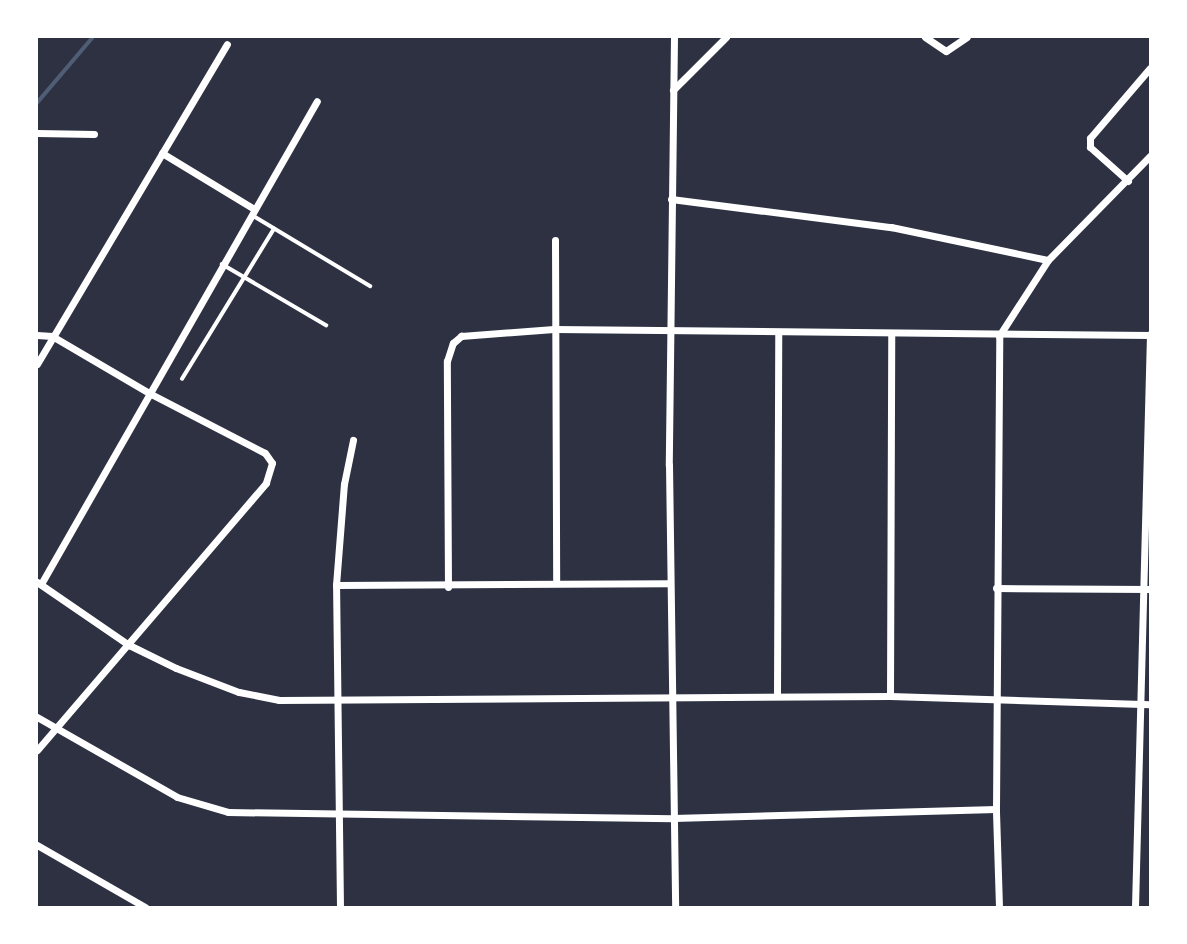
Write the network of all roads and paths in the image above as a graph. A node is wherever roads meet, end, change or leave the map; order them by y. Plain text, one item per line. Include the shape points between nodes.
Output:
1 (674, 37) edge
2 (726, 37) edge
3 (925, 37) edge
4 (967, 37) edge
5 (227, 44) dead end
6 (1150, 68) edge
7 (673, 90) junction
8 (317, 102) dead end
9 (37, 133) edge
10 (94, 134) dead end
11 (162, 153) junction
12 (1150, 156) edge
13 (1128, 181) junction
14 (671, 199) junction
15 (252, 212) junction
16 (274, 229) junction
17 (555, 240) dead end
18 (1048, 260) junction
19 (220, 263) junction
20 (243, 277) junction
21 (370, 286) dead end
22 (326, 325) dead end
23 (554, 329) junction
24 (670, 329) junction
25 (778, 334) junction
26 (891, 334) junction
27 (1150, 334) edge
28 (37, 335) edge
29 (52, 336) junction
30 (999, 336) junction
31 (37, 364) edge
32 (182, 379) dead end
33 (150, 394) junction
34 (353, 440) dead end
35 (1148, 464) edge
36 (39, 583) edge
37 (556, 583) junction
38 (670, 583) junction
39 (336, 585) junction
40 (448, 587) junction
41 (996, 588) junction
42 (1140, 590) junction
43 (1150, 590) edge
44 (129, 645) junction
45 (778, 696) junction
46 (890, 696) junction
47 (670, 698) junction
48 (337, 700) junction
49 (997, 701) junction
50 (1138, 704) junction
51 (1150, 704) edge
52 (37, 717) edge
53 (56, 729) junction
54 (37, 750) edge
55 (996, 809) junction
56 (341, 813) junction
57 (673, 818) junction
58 (37, 845) edge
59 (145, 907) edge
60 (340, 907) edge
61 (675, 907) edge
62 (999, 907) edge
63 (1135, 907) edge

1 - 7 street
2 - 7 street
3 - 4 street via 940,49 951,49
5 - 11 street
6 - 13 street via 1090,138 1090,147
7 - 14 street
8 - 15 street
9 - 10 street
11 - 15 street
11 - 29 street
12 - 13 street
13 - 18 street
14 - 18 street via 891,227
14 - 24 street
15 - 16 lane
15 - 19 street
16 - 20 lane
16 - 21 lane
17 - 23 street
18 - 30 street
19 - 20 lane
19 - 33 street
20 - 22 lane
20 - 32 lane
23 - 24 street
23 - 37 street
23 - 40 street via 457,338 447,360
24 - 25 street
24 - 38 street
25 - 26 street
25 - 45 street
26 - 30 street
26 - 46 street
27 - 30 street
27 - 35 street
28 - 29 street
29 - 31 street
29 - 33 street
30 - 41 street
33 - 36 street
33 - 44 street via 270,458 272,468 266,483
34 - 39 street via 344,484
35 - 42 street
36 - 44 street
37 - 38 street
37 - 40 street
38 - 47 street
39 - 40 street
39 - 48 street
41 - 42 street
41 - 49 street
42 - 43 street
42 - 50 street
44 - 48 street via 239,692 279,700
44 - 53 street
45 - 46 street
45 - 47 street
46 - 49 street
47 - 48 street
47 - 57 street
48 - 56 street
49 - 50 street
49 - 55 street
50 - 51 street
50 - 63 street
52 - 53 street
53 - 54 street
53 - 56 street via 194,802 246,813
55 - 57 street
55 - 62 street
56 - 57 street
56 - 60 street
57 - 61 street
58 - 59 street

